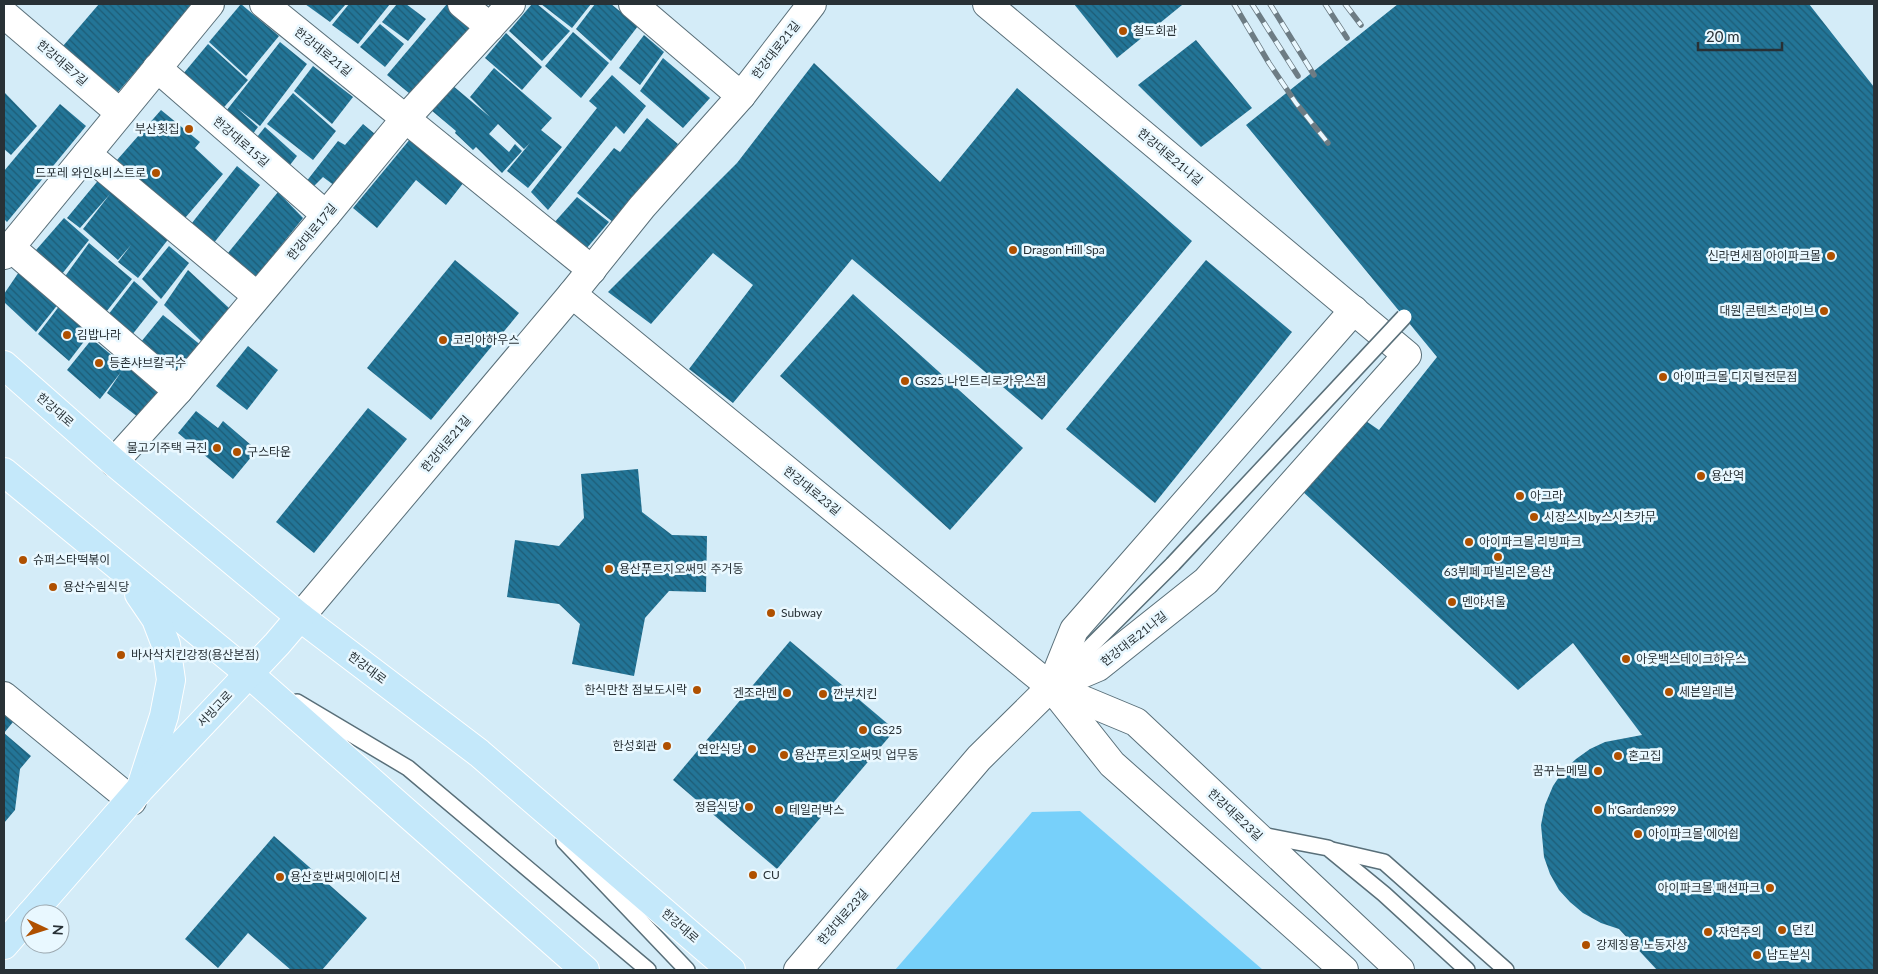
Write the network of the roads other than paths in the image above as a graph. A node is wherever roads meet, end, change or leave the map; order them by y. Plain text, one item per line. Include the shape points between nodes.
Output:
1 (210, 4) edge
2 (264, 4) edge
3 (462, 4) edge
4 (511, 4) edge
5 (633, 4) edge
6 (812, 4) edge
7 (987, 4) edge
8 (4, 14) edge
9 (490, 27) junction
10 (156, 68) junction
11 (740, 96) junction
12 (120, 113) junction
13 (405, 119) junction
14 (87, 154) junction
15 (326, 216) junction
16 (7, 251) edge
17 (592, 270) junction
18 (572, 294) junction
19 (257, 296) junction
20 (1354, 310) junction
21 (1404, 317) dead end
22 (4, 365) edge
23 (178, 391) junction
24 (114, 462) junction
25 (4, 472) edge
26 (113, 562) junction
27 (300, 617) junction
28 (248, 673) junction
29 (1051, 687) junction
30 (4, 696) edge
31 (479, 753) junction
32 (136, 795) junction
33 (1254, 833) junction
34 (1328, 848) junction
35 (39, 904) edge
36 (20, 926) edge
37 (4, 946) edge
38 (1389, 967) edge
39 (585, 970) edge
40 (648, 970) edge
41 (687, 970) edge
42 (731, 970) edge
43 (798, 970) edge
44 (1344, 970) edge
45 (1467, 970) edge
46 (1506, 970) edge

1 - 10 street
2 - 13 street, 한강대로21길
3 - 9 street
4 - 9 street, 한강대로17길
5 - 11 street
6 - 11 street, 한강대로21길
7 - 20 street, 한강대로21나길
8 - 12 street, 한강대로7길
9 - 13 street, 한강대로17길
10 - 12 street
10 - 15 street, 한강대로15길
11 - 17 street, 한강대로21길 via 642,207
12 - 14 street
13 - 15 street, 한강대로17길
13 - 17 street, 한강대로21길
14 - 16 street
14 - 19 street
15 - 19 street, 한강대로17길
16 - 23 street
17 - 18 street, 한강대로21길
18 - 27 street, 한강대로21길
18 - 29 street, 한강대로23길
19 - 23 street, 한강대로17길
20 - 29 street via 1074,630
20 - 29 street, 한강대로21나길 via 1407,355 1206,581 1098,667
21 - 29 lane, bridge via 1173,564
22 - 24 main road, 한강대로
23 - 24 street, 한강대로17길
24 - 27 main road, 한강대로
25 - 26 main road
26 - 28 main road
26 - 32 main road via 145,600 156,619 166,645 171,680 164,716
27 - 28 main road, 서빙고로
27 - 31 main road, 한강대로
28 - 32 main road, 서빙고로
28 - 39 main road
28 - 40 lane via 408,768
29 - 33 street, 한강대로23길 via 1136,722
29 - 43 street, 한강대로23길 via 979,758
29 - 44 street, 한강대로23길 via 1112,764
30 - 32 street
31 - 41 lane
31 - 42 main road, 한강대로
32 - 35 main road, 서빙고로
33 - 34 lane
33 - 38 street, 한강대로23길
34 - 45 lane
34 - 46 lane via 1384,862
36 - 37 main road, 서빙고로

